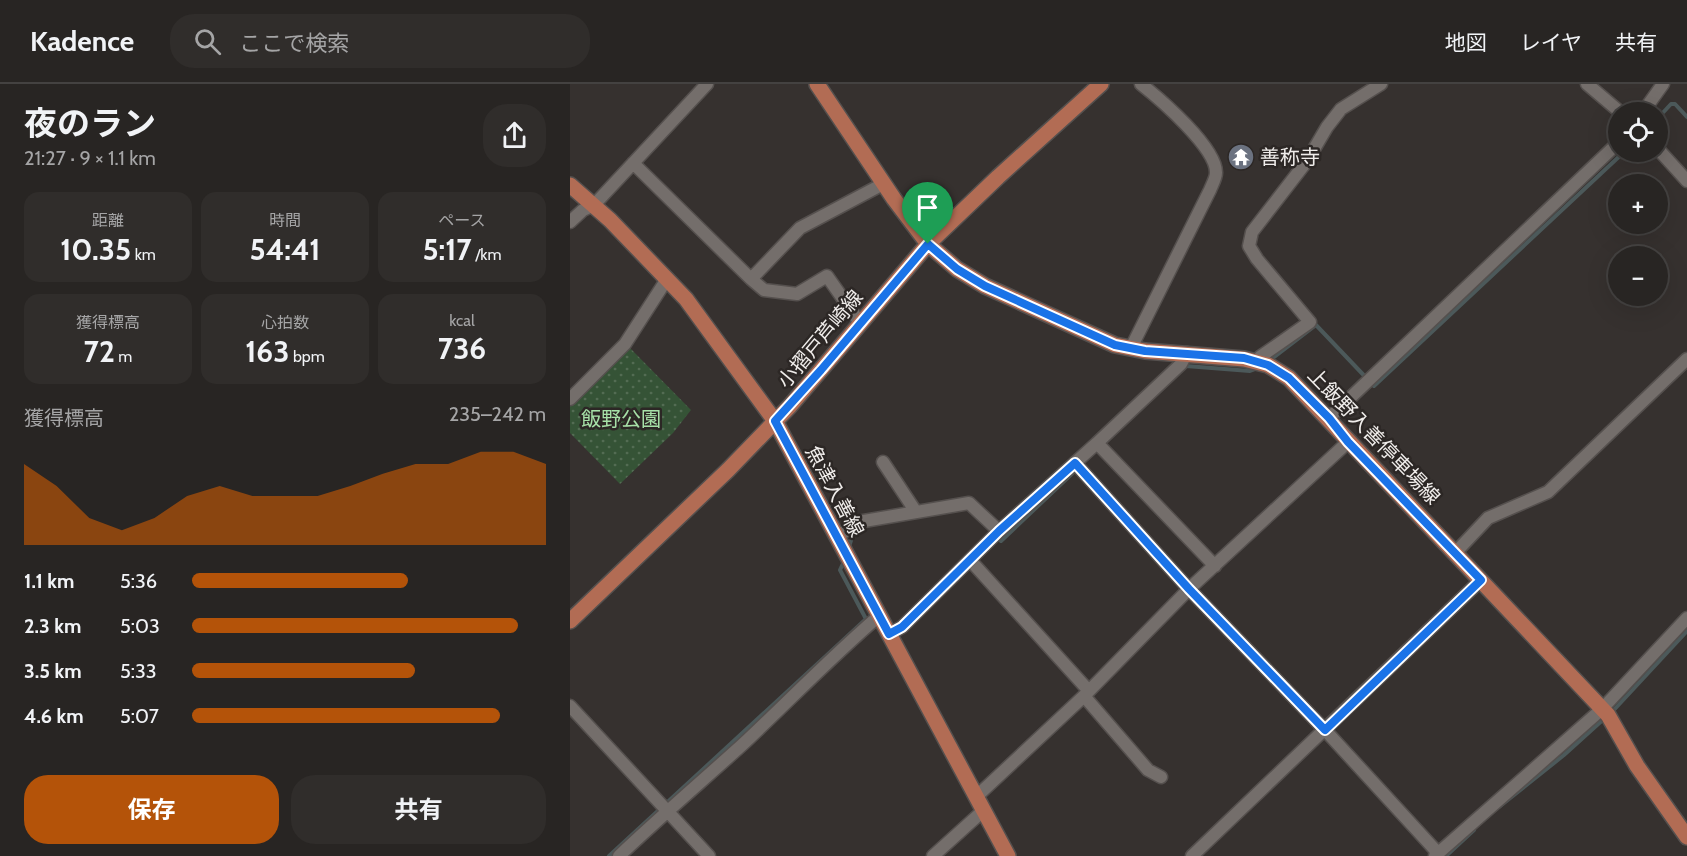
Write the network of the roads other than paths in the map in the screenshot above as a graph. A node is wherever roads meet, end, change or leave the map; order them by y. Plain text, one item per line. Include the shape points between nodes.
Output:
1 (706, 84) edge
2 (817, 84) edge
3 (1101, 84) edge
4 (1141, 84) edge
5 (1382, 84) edge
6 (1587, 84) edge
7 (1663, 84) edge
8 (1608, 102) edge
9 (1650, 102) edge
10 (1608, 153) edge
11 (1668, 160) edge
12 (633, 163) junction
13 (1687, 181) edge
14 (883, 184) junction
15 (570, 186) edge
16 (594, 205) junction
17 (570, 222) edge
18 (928, 244) junction
19 (667, 279) junction
20 (751, 279) junction
21 (860, 323) junction
22 (1131, 348) junction
23 (1187, 353) junction
24 (1687, 359) edge
25 (1259, 362) junction
26 (572, 395) edge
27 (1329, 418) junction
28 (775, 421) junction
29 (1348, 442) junction
30 (1097, 443) junction
31 (883, 462) dead end
32 (1075, 463) junction
33 (916, 512) junction
34 (999, 531) junction
35 (837, 537) junction
36 (1456, 552) junction
37 (970, 560) junction
38 (1215, 566) junction
39 (1481, 580) junction
40 (1189, 589) junction
41 (879, 616) junction
42 (1687, 618) edge
43 (570, 621) edge
44 (889, 634) junction
45 (1086, 694) junction
46 (570, 706) edge
47 (1602, 709) junction
48 (1325, 730) junction
49 (1161, 777) dead end
50 (976, 796) junction
51 (667, 810) junction
52 (984, 810) junction
53 (1687, 836) edge
54 (1437, 854) edge
55 (620, 856) edge
56 (709, 856) edge
57 (933, 856) edge
58 (1008, 856) edge
59 (1191, 856) edge

1 - 12 street
2 - 14 main road, 上飯野入善停車場線
3 - 18 main road, 小摺戸芦崎線
4 - 22 street via 1212,155 1216,172
5 - 25 street via 1341,110 1296,177 1252,232 1249,246 1253,253 1310,322 1260,357
6 - 8 street
7 - 9 street
10 - 27 street
11 - 13 street
12 - 16 street
12 - 20 street
14 - 18 main road, 上飯野入善停車場線
14 - 20 street via 800,228
15 - 16 main road, 魚津入善線
16 - 17 street
16 - 19 main road, 魚津入善線
18 - 21 main road, 小摺戸芦崎線
18 - 22 main road, 上飯野入善停車場線 via 985,286
19 - 26 street via 626,344
19 - 28 main road, 魚津入善線 via 686,299
20 - 21 street via 764,290 797,294 827,276
21 - 28 main road, 小摺戸芦崎線
22 - 23 main road, 上飯野入善停車場線
23 - 25 main road, 上飯野入善停車場線
23 - 30 street via 1181,364
24 - 36 street via 1548,492 1488,518
25 - 27 main road, 上飯野入善停車場線 via 1289,378
27 - 29 main road, 上飯野入善停車場線
28 - 35 main road, 魚津入善線
28 - 43 main road, 小摺戸芦崎線
29 - 36 main road, 上飯野入善停車場線
29 - 38 street
30 - 32 street
30 - 38 street
31 - 33 street
32 - 34 street
32 - 40 street
33 - 34 street via 969,503
33 - 35 street via 858,522
34 - 37 street
35 - 41 main road, 魚津入善線
36 - 39 main road, 上飯野入善停車場線
37 - 44 street via 902,627
37 - 45 street
38 - 40 street
39 - 47 main road, 上飯野入善停車場線
39 - 48 street
40 - 45 street
40 - 48 street
41 - 44 main road, 魚津入善線
41 - 51 street
42 - 47 street
44 - 50 main road, 魚津入善線
45 - 49 street via 1148,770
45 - 50 street
46 - 51 street
47 - 53 main road, 上飯野入善停車場線
47 - 54 street
48 - 54 street
48 - 59 street
50 - 52 main road, 魚津入善線
51 - 55 street
51 - 56 street
52 - 57 street
52 - 58 main road, 魚津入善線

